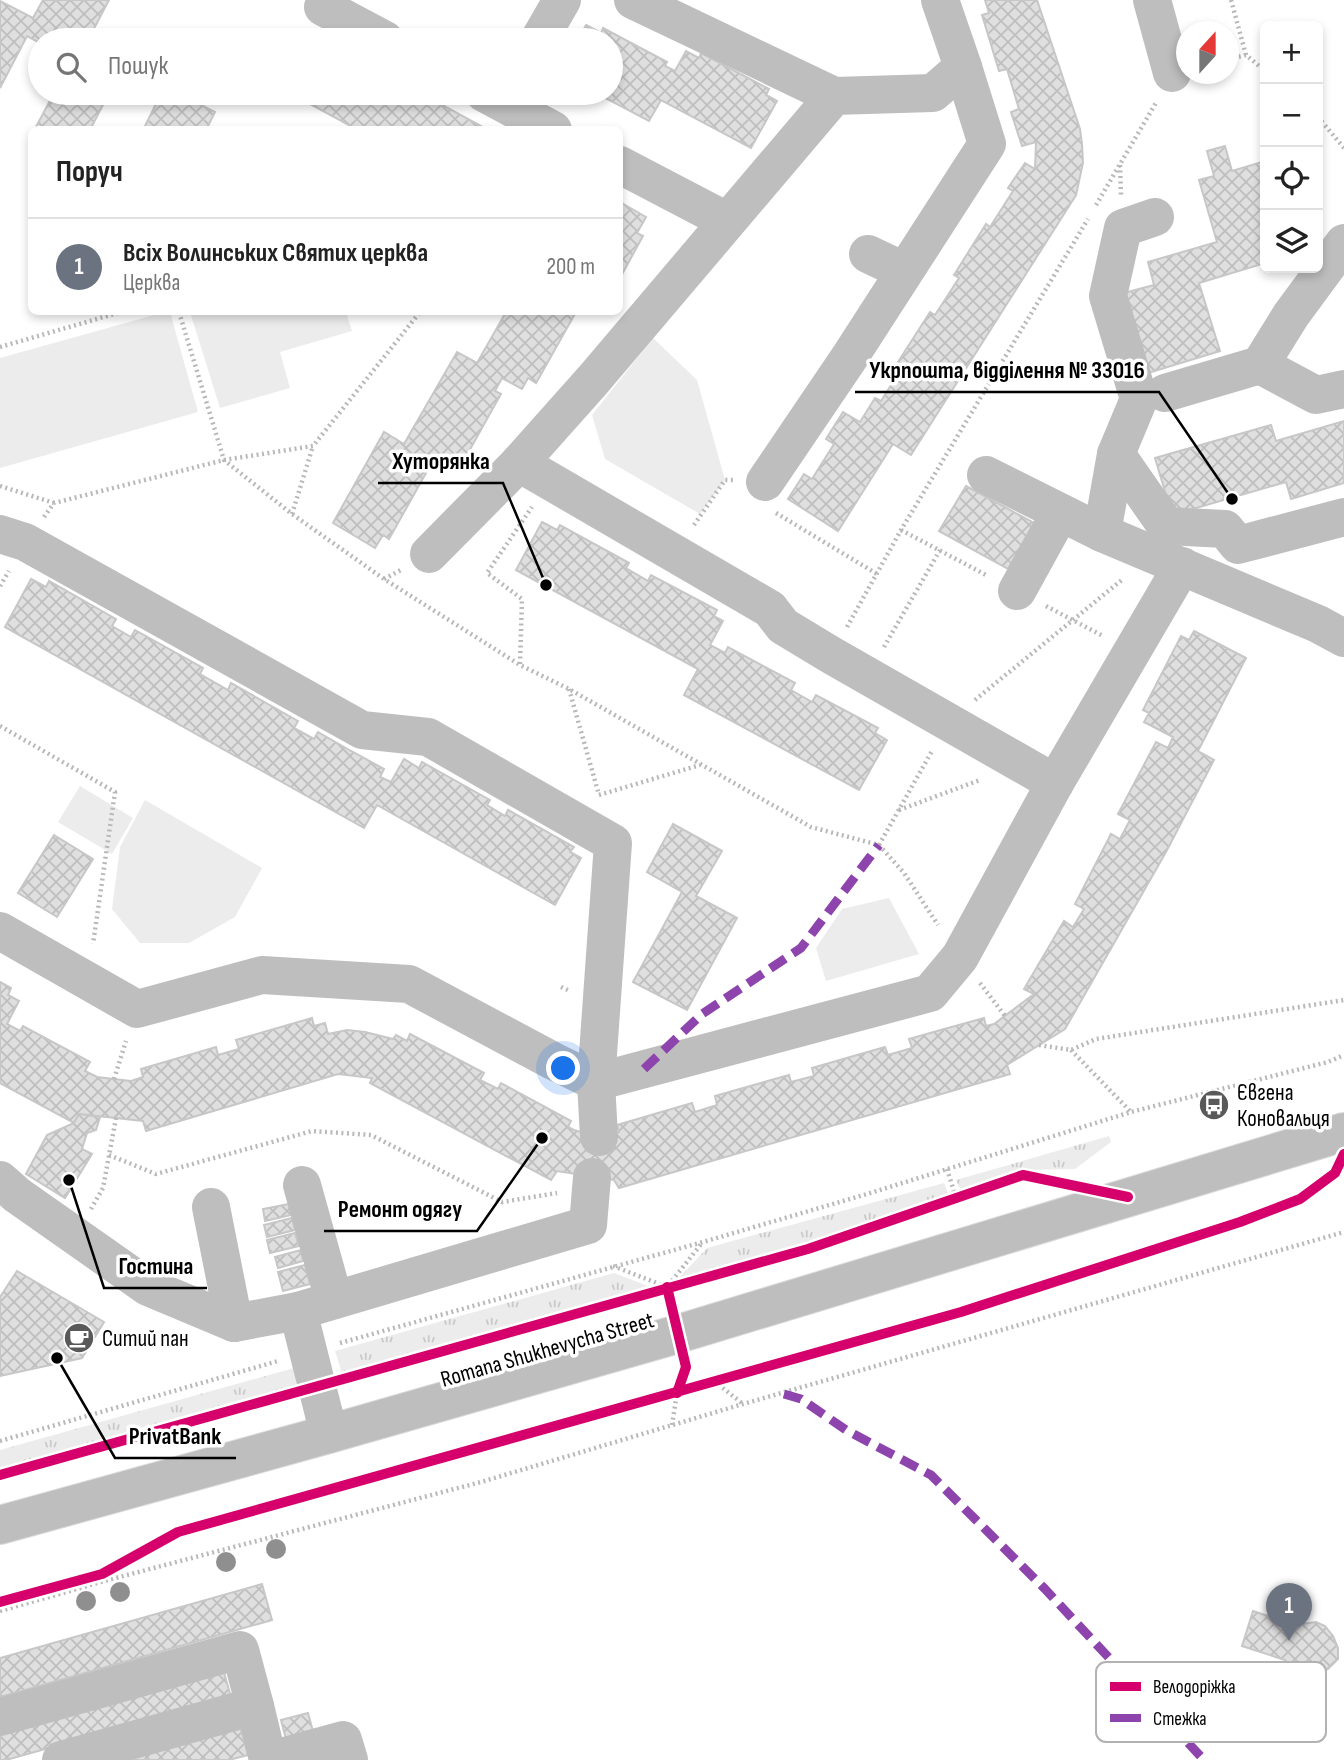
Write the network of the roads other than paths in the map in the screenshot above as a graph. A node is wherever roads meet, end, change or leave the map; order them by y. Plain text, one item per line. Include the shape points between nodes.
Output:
1 (562, 0) edge
2 (633, 0) edge
3 (940, 0) edge
4 (1152, 0) edge
5 (323, 7) dead end
6 (362, 28) edge
7 (546, 28) edge
8 (963, 67) junction
9 (1172, 73) road end
10 (834, 96) junction
11 (513, 105) edge
12 (547, 126) edge
13 (623, 167) edge
14 (1155, 217) dead end
15 (727, 222) junction
16 (1344, 243) edge
17 (868, 254) dead end
18 (904, 271) junction
19 (1260, 365) junction
20 (1344, 389) edge
21 (1165, 393) dead end
22 (1116, 454) junction
23 (534, 472) junction
24 (986, 475) dead end
25 (765, 482) dead end
26 (1060, 513) junction
27 (1344, 517) edge
28 (1102, 533) junction
29 (13, 538) edge
30 (429, 554) dead end
31 (1167, 560) junction
32 (1017, 592) dead end
33 (1344, 638) edge
34 (1055, 783) junction
35 (0, 932) edge
36 (596, 1082) junction
37 (1344, 1132) edge
38 (599, 1137) dead end
39 (592, 1183) road end
40 (302, 1185) dead end
41 (6, 1194) edge
42 (211, 1207) dead end
43 (316, 1305) junction
44 (234, 1323) junction
45 (329, 1434) junction
46 (0, 1525) edge
47 (254, 1706) junction
48 (0, 1717) edge
49 (61, 1760) edge
50 (269, 1760) edge
51 (349, 1760) edge

1 - 7 main road
2 - 10 main road
3 - 8 main road
4 - 9 main road
5 - 6 main road
8 - 10 main road via 933,93
8 - 18 main road via 987,144
10 - 15 main road
11 - 12 main road
13 - 15 main road
14 - 22 main road via 1123,228 1108,296 1139,400
15 - 23 main road via 593,380
16 - 19 main road
17 - 18 main road
18 - 25 main road
19 - 20 main road via 1316,396
19 - 21 main road
22 - 27 main road via 1166,526 1225,529 1238,545
22 - 28 main road
23 - 30 main road
23 - 34 main road via 770,609 783,626 831,655
24 - 26 main road
26 - 28 main road
26 - 32 main road
28 - 31 main road
29 - 36 main road via 362,730 428,737 613,843
31 - 33 main road
31 - 34 main road
34 - 36 main road via 960,957 930,993
35 - 36 main road via 137,1009 262,975 409,984
36 - 38 main road
37 - 45 main road, Romana Shukhevycha Street via 678,1334
39 - 43 main road via 588,1225
40 - 43 main road
41 - 44 main road via 148,1287
42 - 44 main road
43 - 44 main road
43 - 45 main road via 309,1352
45 - 46 main road, Romana Shukhevycha Street
47 - 48 main road via 240,1650
47 - 49 main road
47 - 50 main road
50 - 51 main road via 343,1740

